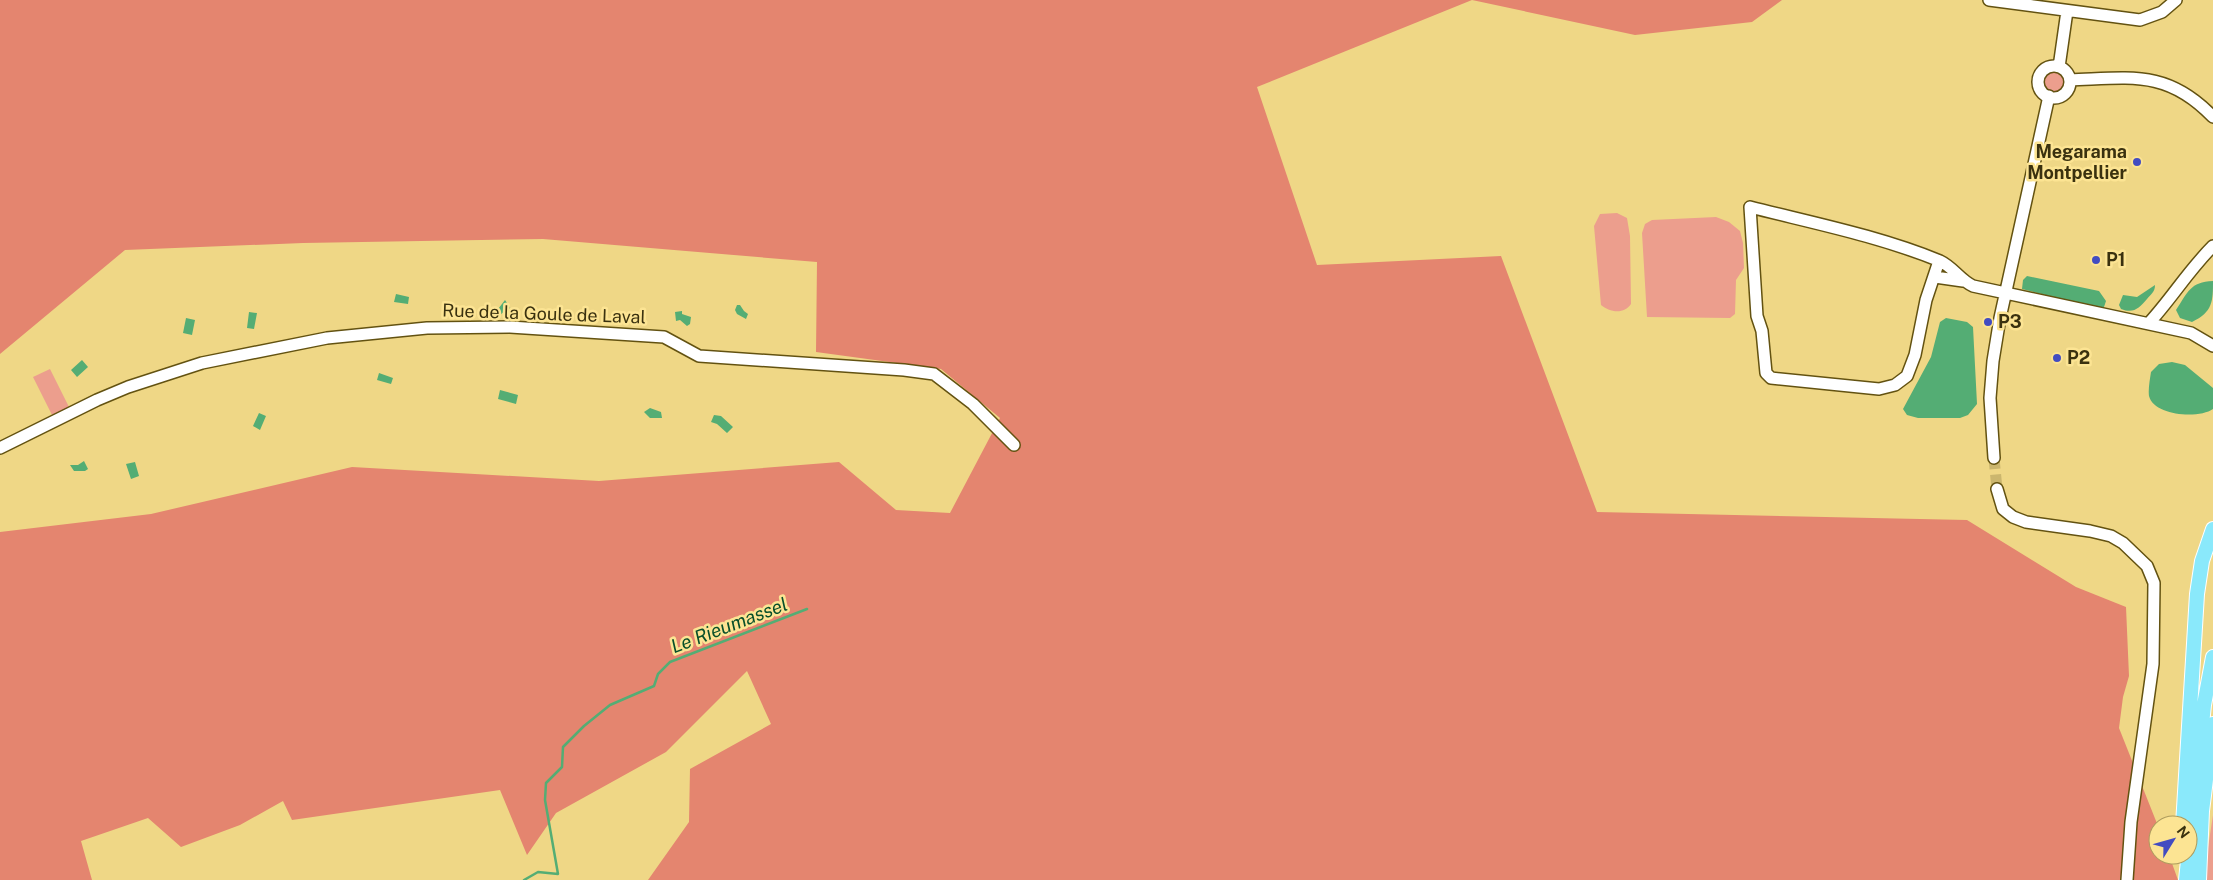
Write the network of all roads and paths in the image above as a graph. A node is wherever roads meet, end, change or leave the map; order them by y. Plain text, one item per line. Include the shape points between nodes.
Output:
1 (1989, 0) edge
2 (2176, 0) edge
3 (2067, 11) junction
4 (2059, 66) junction
5 (2070, 80) junction
6 (2048, 96) junction
7 (2213, 117) edge
8 (2213, 246) edge
9 (1939, 261) junction
10 (1935, 277) junction
11 (1963, 281) junction
12 (2005, 294) junction
13 (2149, 323) junction
14 (2213, 346) edge
15 (1014, 445) dead end
16 (0, 448) edge
17 (1994, 458) tunnel mouth
18 (1997, 489) tunnel mouth
19 (2213, 529) edge
20 (2213, 657) edge
21 (2213, 724) edge
22 (2213, 772) edge
23 (2202, 811) junction
24 (2184, 815) edge
25 (2185, 865) edge
26 (2127, 880) edge
27 (2186, 880) edge
28 (2199, 880) edge

1 - 3 street
2 - 3 street via 2162,12 2140,20
3 - 4 street
4 - 5 street
4 - 6 street via 2046,68 2039,78 2039,87
5 - 6 street via 2062,95
5 - 7 street via 2120,77 2156,81 2191,98
6 - 12 street
8 - 13 street via 2191,268
9 - 10 street
9 - 10 street via 1873,239 1750,207 1757,316 1762,331 1766,373 1771,378 1879,389 1895,384 1907,376 1915,355 1926,300
9 - 11 street via 1949,266
10 - 11 street
11 - 12 street
12 - 13 street
12 - 17 street via 1990,398
13 - 14 street via 2191,334
15 - 16 street, Rue de la Goule de Laval via 973,404 934,374 699,356 664,337 462,326 327,338 202,363 105,397
18 - 26 street via 2003,509 2013,517 2026,522 2090,531 2123,543 2147,566 2154,583 2152,664 2131,822
19 - 24 main road via 2202,561 2196,594
20 - 27 main road via 2204,705
21 - 23 main road
22 - 23 main road
23 - 28 main road
25 - 27 main road

